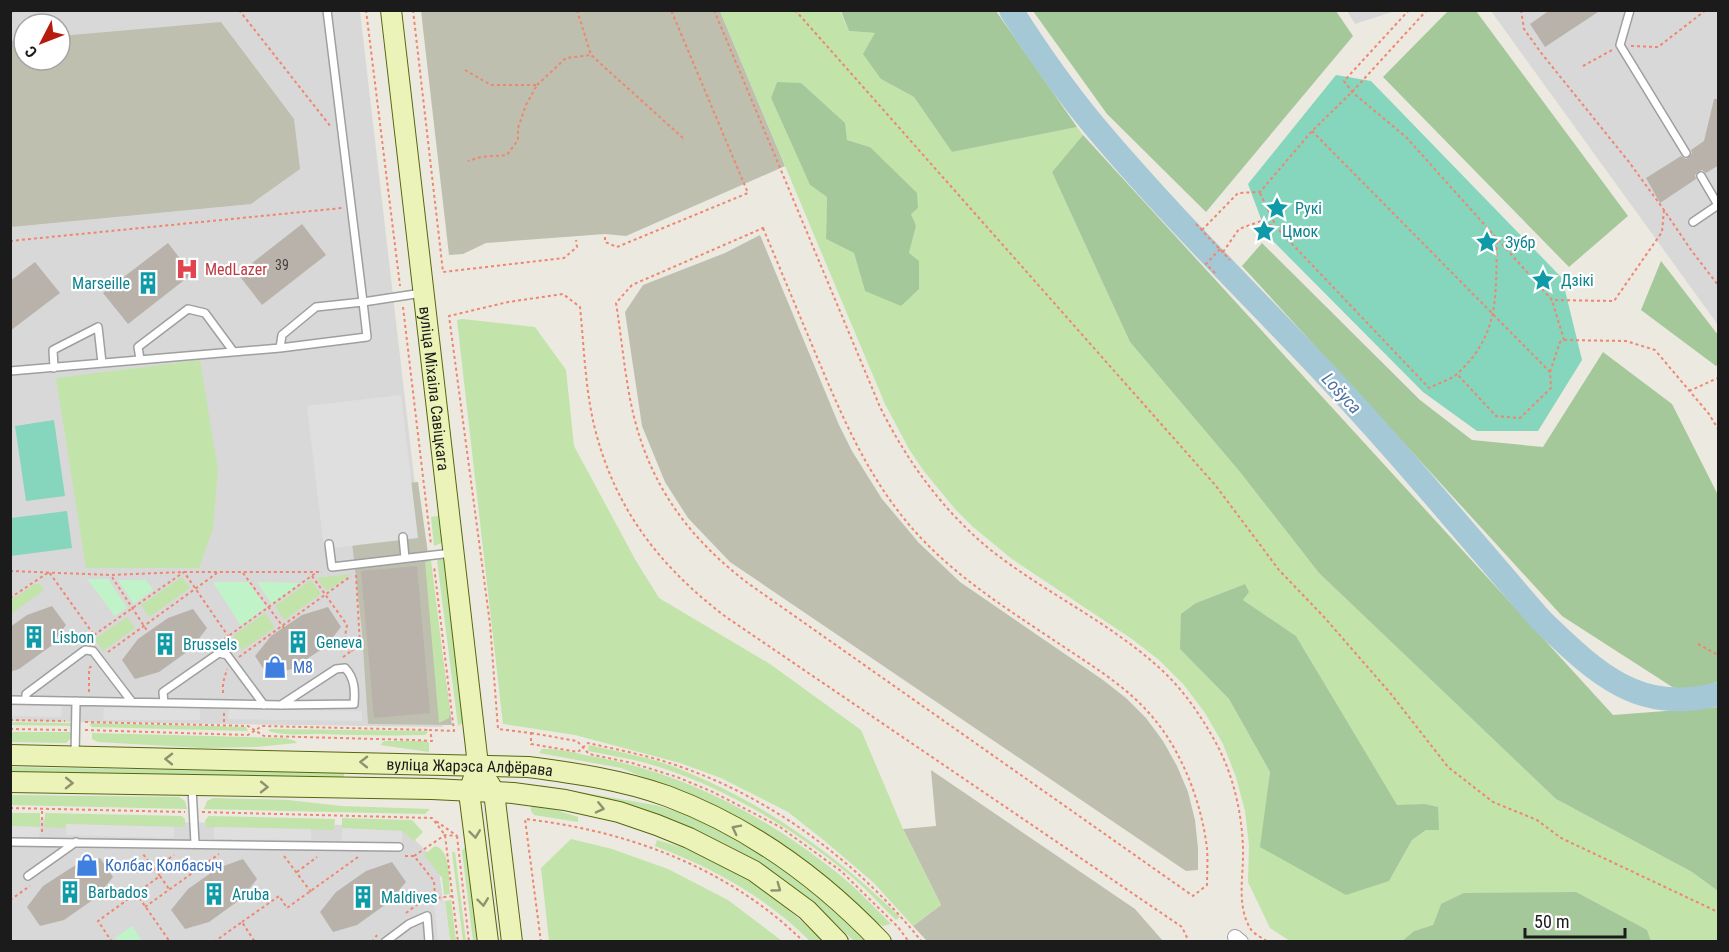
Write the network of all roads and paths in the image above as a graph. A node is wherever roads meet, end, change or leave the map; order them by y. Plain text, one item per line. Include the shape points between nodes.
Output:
1 (22, 10) edge
2 (239, 10) edge
3 (327, 10) edge
4 (366, 10) edge
5 (391, 10) edge
6 (413, 10) edge
7 (577, 10) edge
8 (671, 10) edge
9 (714, 10) edge
10 (795, 10) edge
11 (1409, 10) edge
12 (1427, 10) edge
13 (1521, 10) edge
14 (1630, 10) edge
15 (1706, 10) edge
16 (10, 12) edge
17 (1620, 45) junction
18 (591, 55) junction
19 (1583, 66) dead end
20 (465, 70) dead end
21 (537, 85) junction
22 (1352, 92) junction
23 (1312, 131) junction
24 (683, 138) dead end
25 (344, 144) junction
26 (1686, 153) dead end
27 (468, 161) dead end
28 (1701, 176) dead end
29 (1260, 192) junction
30 (1719, 205) edge
31 (351, 207) junction
32 (1665, 210) junction
33 (1693, 222) dead end
34 (1196, 224) dead end
35 (763, 228) joint
36 (1277, 228) junction
37 (1202, 230) junction
38 (604, 237) dead end
39 (1497, 238) junction
40 (576, 240) dead end
41 (10, 241) edge
42 (1222, 251) junction
43 (1230, 260) dead end
44 (1215, 273) dead end
45 (1719, 285) edge
46 (423, 293) junction
47 (402, 297) junction
48 (1552, 300) junction
49 (363, 302) junction
50 (1494, 315) junction
51 (1564, 340) junction
52 (280, 348) junction
53 (233, 351) junction
54 (140, 359) junction
55 (102, 363) junction
56 (54, 368) junction
57 (10, 371) edge
58 (1551, 372) junction
59 (1457, 374) junction
60 (1719, 378) edge
61 (1689, 391) junction
62 (1719, 429) edge
63 (403, 537) dead end
64 (329, 544) dead end
65 (453, 553) junction
66 (432, 555) junction
67 (405, 558) junction
68 (10, 571) edge
69 (49, 572) junction
70 (184, 572) junction
71 (317, 572) junction
72 (327, 572) dead end
73 (346, 572) dead end
74 (356, 572) junction
75 (217, 573) junction
76 (243, 573) junction
77 (111, 575) junction
78 (312, 576) junction
79 (195, 588) junction
80 (325, 595) junction
81 (10, 598) edge
82 (269, 607) junction
83 (131, 608) junction
84 (144, 626) junction
85 (283, 627) junction
86 (148, 632) dead end
87 (93, 635) junction
88 (227, 637) junction
89 (1698, 644) dead end
90 (88, 650) junction
91 (351, 651) junction
92 (223, 654) junction
93 (1719, 655) edge
94 (242, 656) junction
95 (99, 658) junction
96 (342, 658) dead end
97 (232, 662) junction
98 (10, 700) edge
99 (26, 700) junction
100 (76, 701) junction
101 (89, 702) junction
102 (132, 702) junction
103 (164, 703) junction
104 (264, 705) junction
105 (281, 705) junction
106 (10, 720) edge
107 (77, 726) junction
108 (10, 729) edge
109 (498, 729) dead end
110 (256, 730) junction
111 (430, 730) junction
112 (10, 755) edge
113 (75, 757) junction
114 (478, 765) junction
115 (10, 782) edge
116 (192, 785) junction
117 (470, 792) junction
118 (494, 792) junction
119 (10, 808) edge
120 (195, 812) junction
121 (432, 818) junction
122 (445, 835) junction
123 (457, 836) junction
124 (10, 842) edge
125 (76, 842) junction
126 (195, 843) junction
127 (399, 847) dead end
128 (142, 852) dead end
129 (166, 852) dead end
130 (222, 852) dead end
131 (284, 855) dead end
132 (308, 855) dead end
133 (361, 855) dead end
134 (403, 856) dead end
135 (414, 856) junction
136 (154, 869) junction
137 (841, 871) dead end
138 (297, 872) junction
139 (28, 876) dead end
140 (160, 876) junction
141 (29, 886) dead end
142 (169, 890) junction
143 (311, 892) junction
144 (136, 893) junction
145 (435, 897) dead end
146 (10, 900) edge
147 (145, 907) junction
148 (1719, 912) edge
149 (242, 922) junction
150 (112, 942) edge
151 (170, 942) edge
152 (214, 942) edge
153 (255, 942) edge
154 (385, 942) edge
155 (429, 942) edge
156 (458, 942) edge
157 (469, 942) edge
158 (488, 942) edge
159 (512, 942) edge
160 (541, 942) edge
161 (804, 942) edge
162 (838, 942) edge
163 (881, 942) edge
164 (909, 942) edge
165 (1189, 942) edge
166 (1268, 942) edge

1 - 16 path
2 - 25 path
3 - 25 lane
4 - 47 path
5 - 46 main road, вуліца Міхаіла Савіцкага
6 - 40 path via 443,272 564,258 577,247
7 - 18 path
8 - 38 path via 748,193 617,248 605,242
9 - 166 path via 880,407 904,452 940,500 988,548 1129,643 1180,688 1218,746 1231,778 1243,846 1241,903 1251,930
10 - 148 path via 1216,486 1279,570 1391,694 1448,767 1493,802 1537,820 1561,838
11 - 22 path via 1344,81
12 - 22 path
13 - 32 path via 1524,29
14 - 17 lane
15 - 17 path via 1658,47
17 - 19 path
17 - 26 lane
18 - 21 path via 566,58
18 - 24 path
20 - 21 path via 491,85
21 - 27 path via 518,128 518,140 507,155
22 - 23 path
22 - 39 path via 1406,137
23 - 29 path
23 - 50 path
25 - 31 lane
28 - 30 lane
29 - 36 path
29 - 37 path via 1238,193
30 - 33 lane
31 - 41 path
31 - 49 lane
32 - 45 path via 1690,250
32 - 48 path via 1662,232 1614,301
34 - 37 path
35 - 35 path via 857,448 904,518 964,578 1129,693 1168,738 1193,791 1207,849 1207,885 1193,896 725,565 703,545 667,498 645,453 633,415 616,303 632,285
36 - 42 path via 1261,221 1239,229
36 - 59 path via 1429,388
37 - 42 path
39 - 48 path
39 - 50 path
42 - 43 path
42 - 44 path via 1206,264
46 - 47 lane
46 - 65 main road, вуліца Міхаіла Савіцкага
47 - 49 lane
47 - 66 path
48 - 51 path
49 - 52 lane via 316,307 282,335
49 - 52 lane via 367,338
50 - 58 path
50 - 59 path via 1482,344
51 - 58 path
51 - 61 path via 1626,340 1655,350
52 - 53 lane
53 - 54 lane
53 - 54 lane via 205,313 188,309 138,347
54 - 55 lane
55 - 56 lane
55 - 56 lane via 98,327 53,350
56 - 57 lane
58 - 59 path via 1551,388 1520,418 1496,416
60 - 61 path
61 - 62 path
63 - 67 lane
64 - 67 lane via 332,567
65 - 66 lane
65 - 114 main road, вуліца Міхаіла Савіцкага
66 - 67 lane
66 - 111 path via 454,731
68 - 69 path
69 - 77 path
69 - 81 path
69 - 87 path
70 - 75 path
70 - 77 path
70 - 79 path
70 - 83 path
71 - 72 path
71 - 76 path
71 - 78 path
73 - 74 path
74 - 80 path
74 - 91 path via 360,645
75 - 76 path
75 - 79 path
76 - 82 path
77 - 83 path
78 - 80 path
78 - 82 path
79 - 84 path
79 - 88 path
80 - 85 path
80 - 91 path via 347,625 344,642
82 - 85 path
82 - 88 path
83 - 84 path
83 - 87 path
84 - 86 path
84 - 95 path
85 - 94 path
87 - 90 path
88 - 92 path via 223,640
88 - 94 path
89 - 93 path
90 - 95 lane
90 - 99 lane via 26,694
91 - 96 path
92 - 97 lane
92 - 103 lane via 163,692
94 - 97 path
95 - 101 path via 89,668
95 - 102 lane
97 - 104 lane
98 - 99 lane
99 - 100 lane
100 - 101 lane
100 - 107 lane
101 - 102 lane
102 - 103 lane
103 - 104 lane
104 - 105 lane
105 - 105 lane via 336,669 345,668 352,675 354,704
106 - 107 path
107 - 108 path
107 - 110 path via 248,726
107 - 110 path via 248,735
107 - 113 lane
109 - 165 path via 490,624 449,316 563,294 580,307 588,390 603,457 632,519 674,573 726,617 1182,927
110 - 111 path via 262,726
110 - 111 path via 264,736 432,741
112 - 113 main road, вуліца Жарэса Алфёрава
114 -> 113 main road, вуліца Жарэса Алфёрава
114 - 117 main road, вуліца Міхаіла Савіцкага
114 - 118 main road, вуліца Міхаіла Савіцкага
163 -> 114 main road, вуліца Жарэса Алфёрава via 822,885 765,844 699,809 624,783 570,772
115 -> 116 main road, вуліца Жарэса Алфёрава
116 -> 117 main road, вуліца Жарэса Алфёрава
116 - 120 lane
117 - 118 main road, вуліца Жарэса Алфёрава
117 -> 158 main road, вуліца Міхаіла Савіцкага
118 - 159 main road, вуліца Міхаіла Савіцкага
118 -> 162 main road, вуліца Жарэса Алфёрава via 565,800 619,812 689,838 754,871 807,910
119 - 120 path
120 - 121 path
120 - 126 lane
121 - 122 path
121 - 123 path
122 - 123 path
122 - 135 path
122 - 156 path
123 - 157 path
124 - 125 lane
125 - 126 lane
125 - 139 lane
126 - 127 lane
128 - 136 path
129 - 136 path via 177,853
130 - 142 path
131 - 138 path
132 - 138 path via 319,855
133 - 143 path
134 - 135 path
135 - 145 path via 434,881
136 - 140 path
137 - 164 path
138 - 143 path
140 - 142 path
140 - 144 path
141 - 146 path
142 - 147 path
143 - 149 path via 287,908 279,896
144 - 147 path
144 - 150 path via 98,921
147 - 151 path
149 - 152 path
149 - 153 path
154 - 155 lane via 427,916
160 - 161 path via 525,819 611,834 681,858 738,888

